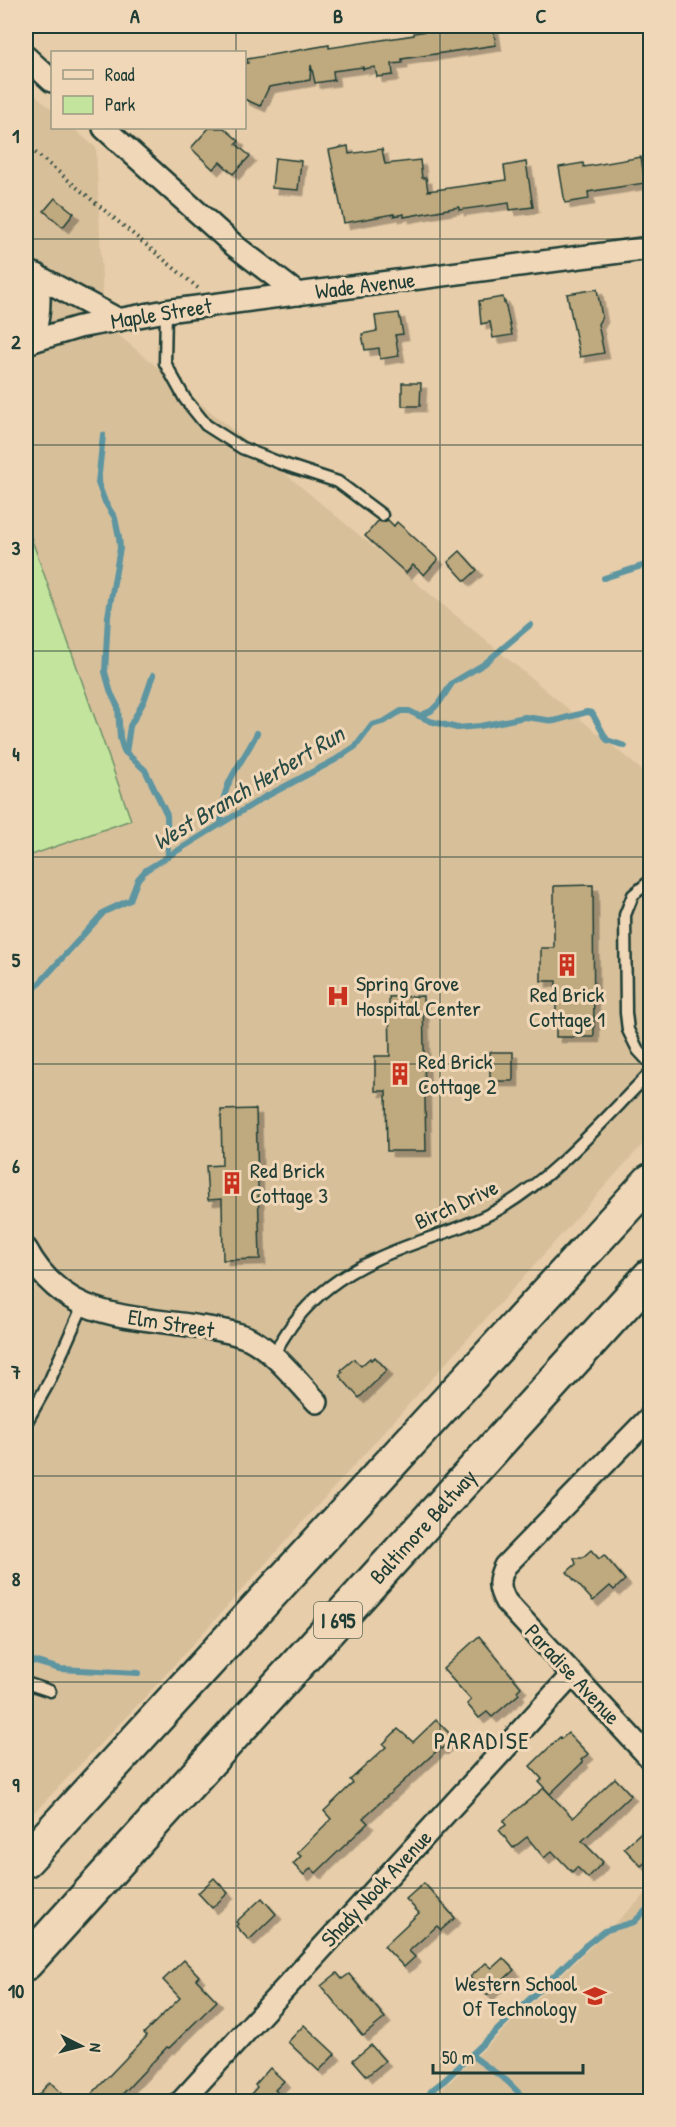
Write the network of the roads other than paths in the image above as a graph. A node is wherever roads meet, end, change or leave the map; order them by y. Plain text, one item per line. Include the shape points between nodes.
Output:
1 (26, 57) edge
2 (51, 80) edge
3 (105, 129) edge
4 (651, 248) edge
5 (31, 272) edge
6 (298, 294) junction
7 (166, 311) junction
8 (119, 320) junction
9 (29, 342) edge
10 (382, 515) dead end
11 (651, 881) edge
12 (651, 1063) edge
13 (651, 1073) edge
14 (651, 1181) edge
15 (26, 1249) edge
16 (651, 1276) edge
17 (83, 1305) junction
18 (272, 1356) junction
19 (316, 1402) dead end
20 (651, 1418) edge
21 (26, 1423) edge
22 (572, 1675) junction
23 (26, 1683) edge
24 (50, 1691) dead end
25 (651, 1758) edge
26 (26, 1860) edge
27 (26, 1963) edge
28 (181, 2102) edge

1 - 2 street
3 - 6 street, Wade Avenue via 235,246
4 - 6 street, Wade Avenue
5 - 8 street
5 - 9 street via 40,292 40,313
6 - 7 street, Maple Street
7 - 8 street, Maple Street
7 - 10 lane via 165,363 185,399 206,425 242,447 338,482
8 - 9 street, Maple Street
11 - 12 lane via 633,895 625,915 628,1030 638,1050
13 - 18 lane, Birch Drive via 525,1192 464,1226 375,1260 319,1295 295,1321
14 - 26 highway
15 - 17 street, Elm Street via 35,1267 57,1290
16 - 27 highway, Baltimore Beltway / I 695
17 - 18 street, Elm Street via 132,1318 218,1329 249,1339
17 - 21 lane
18 - 19 street, Elm Street
20 - 22 street, Paradise Avenue via 505,1566 500,1577 498,1588 506,1602
22 - 25 street, Paradise Avenue
22 - 28 street, Shady Nook Avenue
23 - 24 lane

